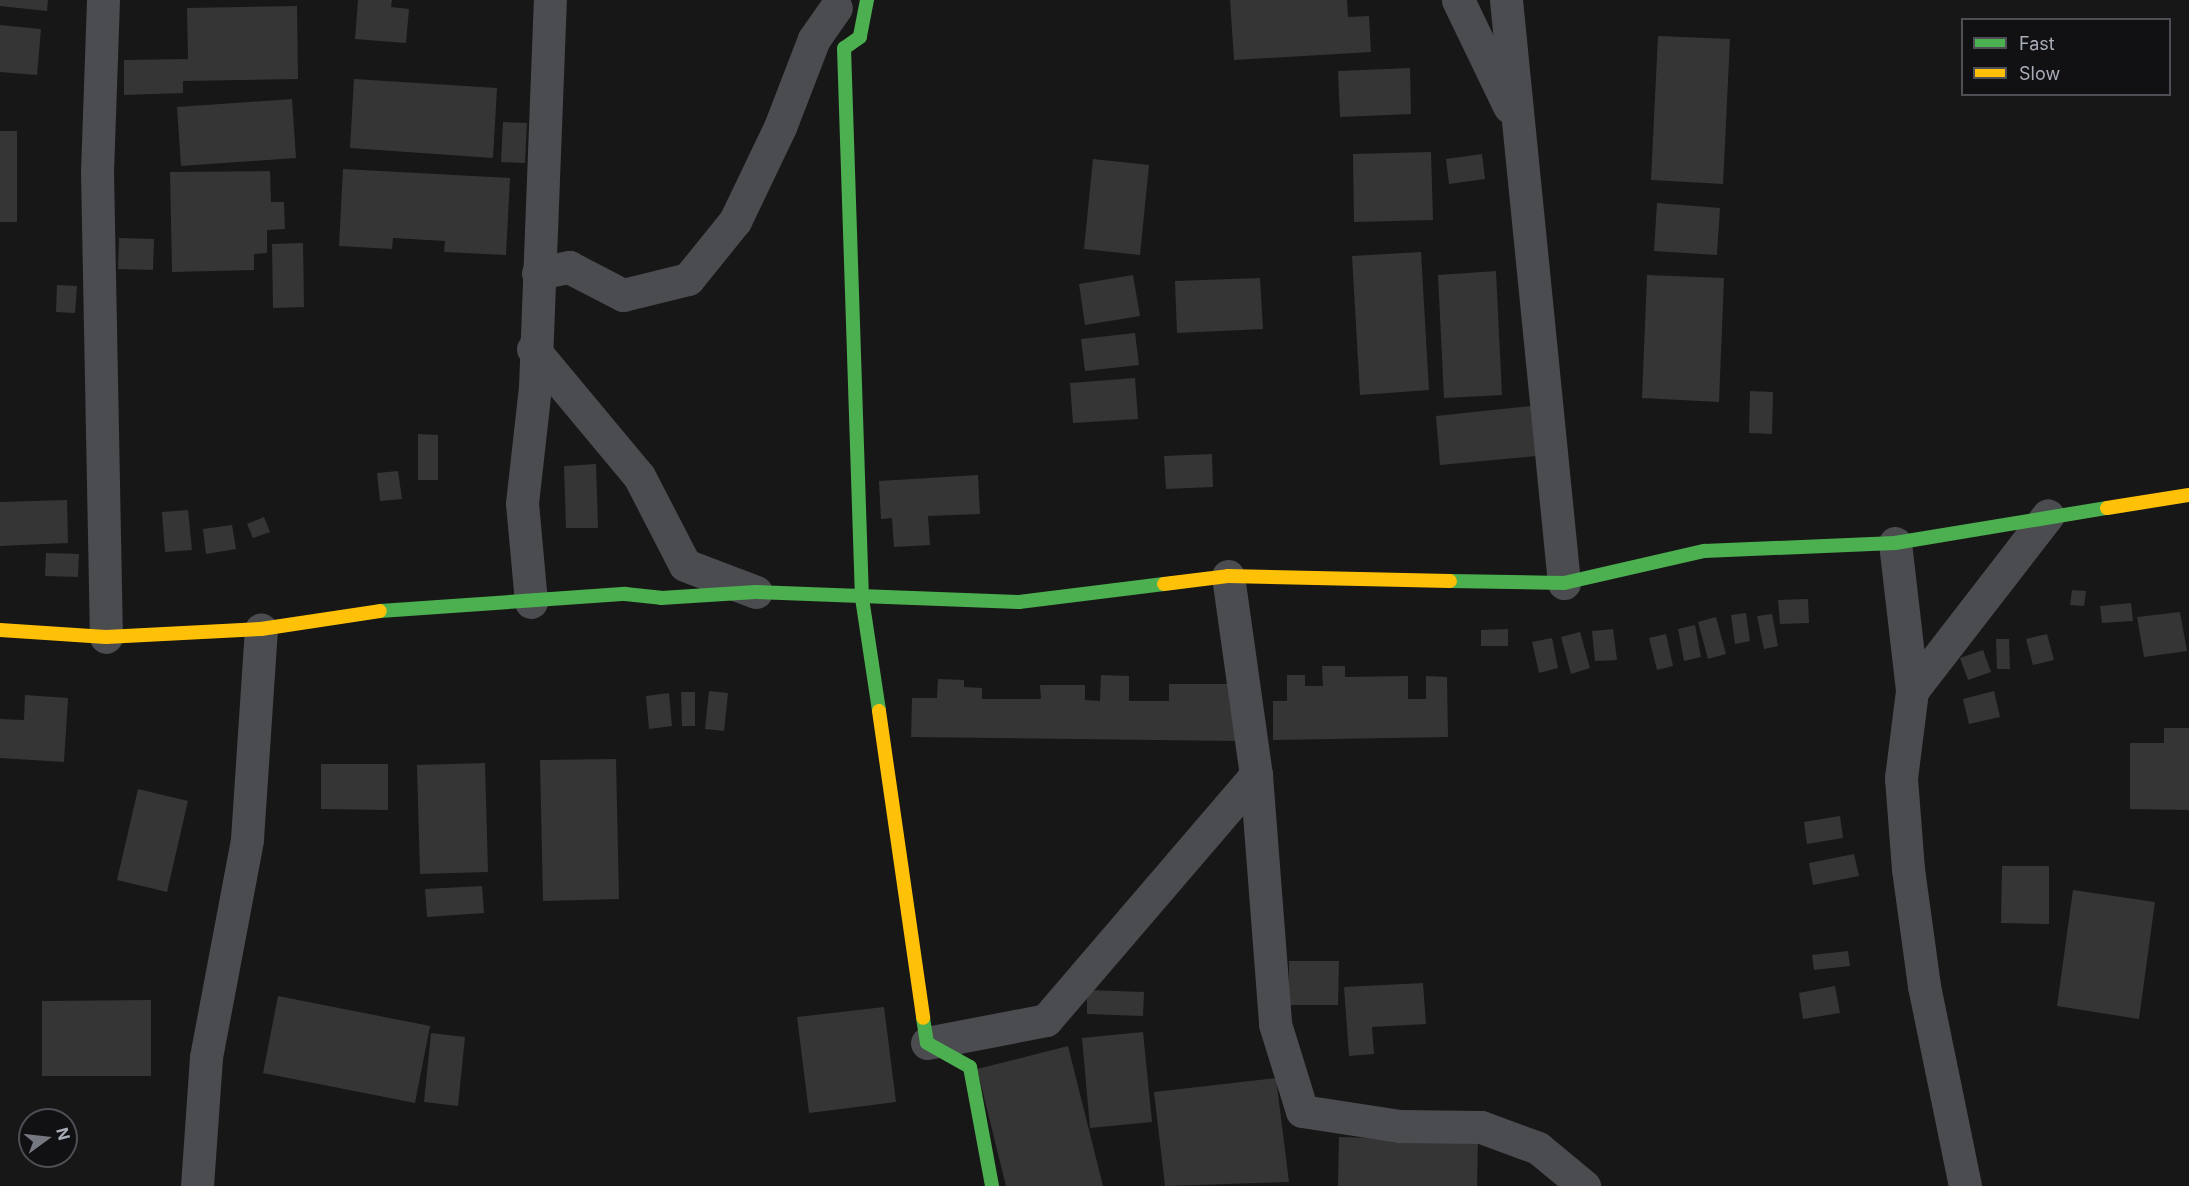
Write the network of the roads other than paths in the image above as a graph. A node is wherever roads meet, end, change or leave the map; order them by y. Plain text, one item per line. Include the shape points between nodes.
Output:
1 (103, 0) edge
2 (550, 0) edge
3 (867, 0) edge
4 (1458, 0) edge
5 (1506, 0) edge
6 (835, 4) edge
7 (844, 48) junction
8 (1521, 129) junction
9 (538, 273) junction
10 (533, 350) junction
11 (2189, 495) edge
12 (2048, 515) junction
13 (1895, 543) junction
14 (1228, 576) junction
15 (1564, 583) junction
16 (756, 592) junction
17 (862, 598) junction
18 (531, 602) junction
19 (261, 629) junction
20 (0, 630) edge
21 (106, 637) junction
22 (1912, 691) junction
23 (1256, 775) junction
24 (927, 1043) junction
25 (197, 1186) edge
26 (992, 1186) edge
27 (1584, 1186) edge
28 (1965, 1186) edge

1 - 21 street via 97,171
2 - 9 street
3 - 7 street via 860,37
4 - 8 street
5 - 8 street
6 - 7 street
6 - 9 street via 814,39 780,127 735,221 688,279 623,295 569,267
7 - 17 street
8 - 15 street
9 - 10 street
10 - 16 street via 639,476 685,565
10 - 18 street via 522,503
11 - 12 street
12 - 13 street
12 - 22 street
13 - 15 street via 1704,551
13 - 22 street
14 - 15 street
14 - 17 street via 1019,602
14 - 23 street
16 - 17 street
16 - 18 street
17 - 24 street
18 - 19 street via 420,605
19 - 21 street
19 - 25 street via 248,839 206,1057
20 - 21 street
22 - 28 street via 1901,778 1908,869 1924,986
23 - 24 street via 1046,1020
23 - 27 street via 1275,1024 1302,1112 1400,1126 1481,1127 1538,1148
24 - 26 street via 970,1067

